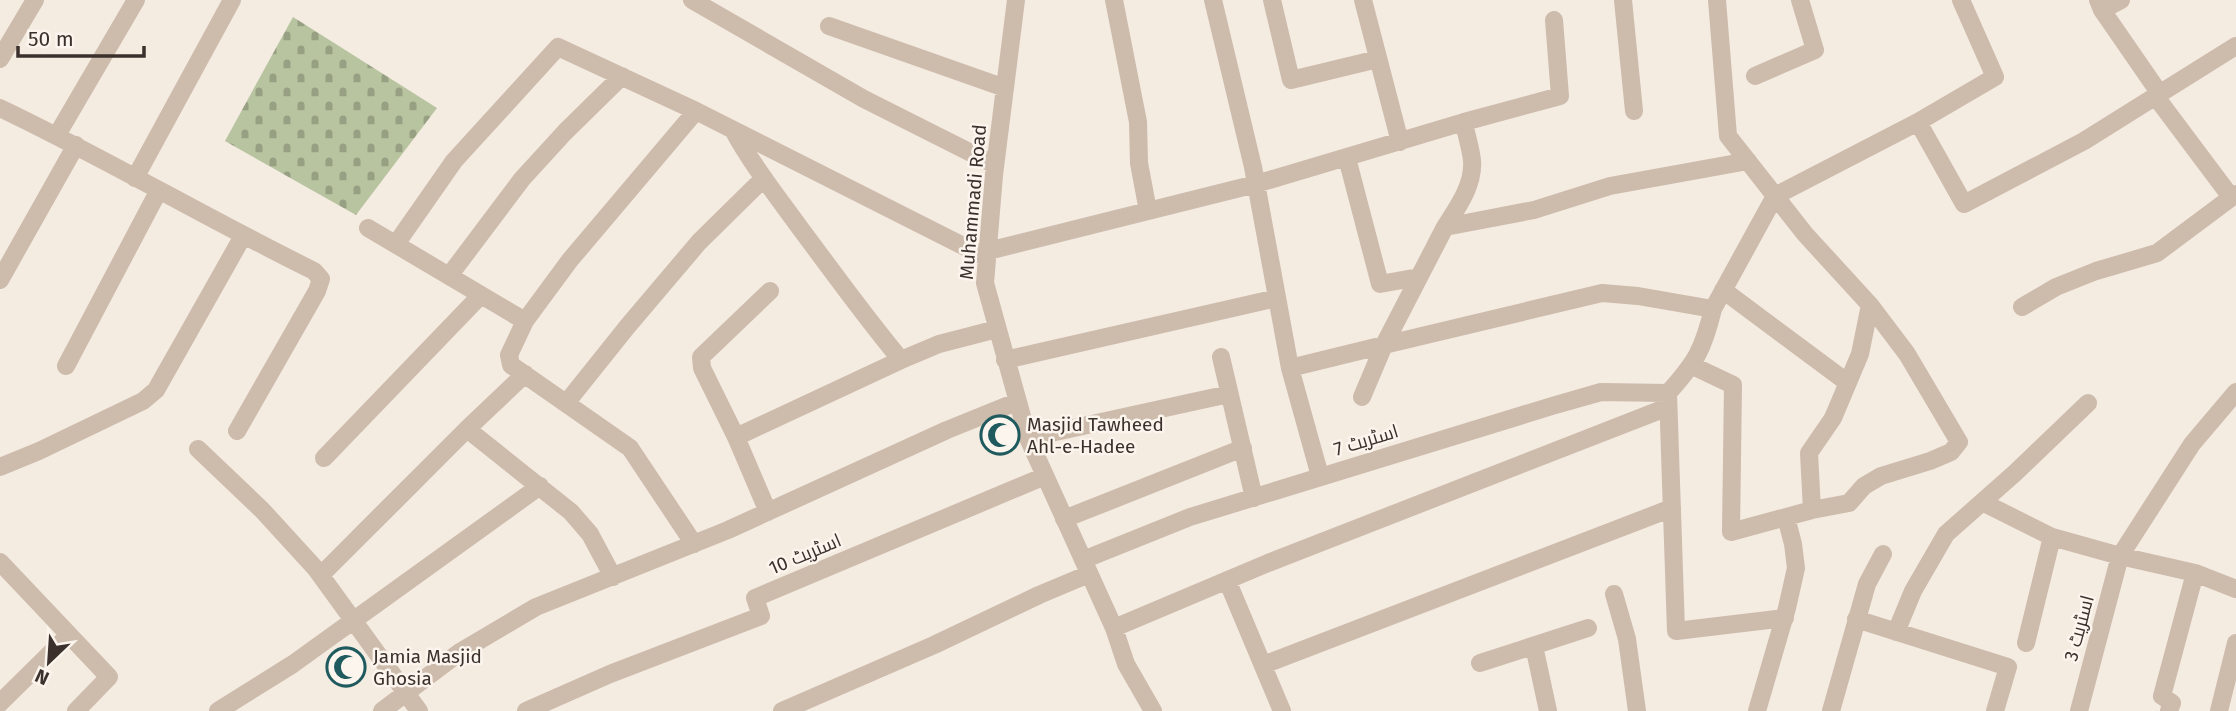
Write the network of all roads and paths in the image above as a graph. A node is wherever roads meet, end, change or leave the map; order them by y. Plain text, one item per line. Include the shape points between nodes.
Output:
1 (35, 0) edge
2 (136, 0) edge
3 (232, 0) edge
4 (692, 0) edge
5 (1015, 0) edge
6 (1114, 0) edge
7 (1213, 0) edge
8 (1272, 0) edge
9 (1363, 0) edge
10 (1623, 0) edge
11 (1717, 0) edge
12 (1800, 0) edge
13 (1961, 0) edge
14 (2121, 0) edge
15 (2100, 5) edge
16 (1554, 20) dead end
17 (830, 26) dead end
18 (2236, 47) edge
19 (0, 59) edge
20 (1378, 59) junction
21 (622, 76) junction
22 (1755, 76) dead end
23 (1005, 88) junction
24 (2158, 96) junction
25 (0, 108) edge
26 (696, 111) junction
27 (1634, 111) dead end
28 (1464, 122) junction
29 (1918, 122) junction
30 (733, 130) junction
31 (57, 135) junction
32 (1400, 142) junction
33 (76, 145) junction
34 (1347, 158) junction
35 (1748, 161) junction
36 (995, 166) junction
37 (135, 178) junction
38 (764, 178) junction
39 (1256, 184) junction
40 (159, 190) junction
41 (1775, 196) junction
42 (2233, 196) edge
43 (1148, 211) junction
44 (1445, 227) junction
45 (368, 228) dead end
46 (243, 236) junction
47 (396, 244) junction
48 (987, 254) junction
49 (449, 276) junction
50 (1419, 277) junction
51 (0, 280) edge
52 (1723, 290) junction
53 (770, 291) dead end
54 (481, 295) junction
55 (1277, 298) junction
56 (1870, 304) junction
57 (2022, 307) dead end
58 (1713, 309) junction
59 (525, 321) junction
60 (997, 329) junction
61 (1384, 345) junction
62 (1221, 357) dead end
63 (901, 360) junction
64 (1005, 360) junction
65 (66, 366) dead end
66 (1693, 366) junction
67 (1290, 368) junction
68 (525, 374) junction
69 (1848, 383) junction
70 (2236, 392) edge
71 (1230, 394) junction
72 (1362, 397) dead end
73 (1668, 400) junction
74 (567, 402) junction
75 (1016, 402) junction
76 (2088, 403) dead end
77 (467, 429) junction
78 (237, 431) dead end
79 (736, 437) junction
80 (1028, 438) junction
81 (1242, 448) junction
82 (198, 449) dead end
83 (324, 458) dead end
84 (0, 467) edge
85 (1045, 476) junction
86 (1320, 476) junction
87 (540, 486) junction
88 (1254, 498) junction
89 (1982, 502) junction
90 (1672, 508) junction
91 (1812, 510) junction
92 (768, 512) junction
93 (1786, 517) junction
94 (1064, 519) junction
95 (2052, 537) junction
96 (694, 544) junction
97 (1883, 554) dead end
98 (2120, 556) junction
99 (0, 562) edge
100 (1086, 567) junction
101 (2195, 573) junction
102 (321, 576) junction
103 (613, 577) junction
104 (1227, 580) junction
105 (2236, 589) edge
106 (1614, 594) dead end
107 (1784, 618) junction
108 (352, 619) junction
109 (1856, 620) junction
110 (1114, 628) junction
111 (1588, 628) dead end
112 (1896, 632) junction
113 (69, 635) junction
114 (2026, 643) dead end
115 (2236, 643) edge
116 (1534, 646) junction
117 (1480, 663) dead end
118 (1263, 665) junction
119 (405, 692) junction
120 (0, 703) edge
121 (76, 711) edge
122 (218, 711) edge
123 (382, 711) edge
124 (419, 711) edge
125 (526, 711) edge
126 (782, 711) edge
127 (1153, 711) edge
128 (1282, 711) edge
129 (1548, 711) edge
130 (1637, 711) edge
131 (1757, 711) edge
132 (1830, 711) edge
133 (1995, 711) edge
134 (2079, 711) edge
135 (2169, 711) edge
136 (2219, 711) edge

1 - 19 street
2 - 31 street
3 - 37 street
4 - 36 street via 864,99
5 - 23 street, Muhammadi Road
6 - 43 street via 1139,122 1139,163
7 - 39 street
8 - 20 street via 1292,80
9 - 20 street
10 - 27 street
11 - 35 street via 1728,136
12 - 22 street via 1815,50
13 - 29 street via 1995,77
14 - 15 street
15 - 24 street
16 - 28 street via 1560,96
17 - 23 street
18 - 24 street
20 - 32 street
21 - 26 street
21 - 47 street via 558,47 454,161
21 - 49 street via 522,180
23 - 36 street, Muhammadi Road
24 - 29 street via 1964,204
24 - 42 street
25 - 31 street
26 - 30 street
26 - 59 street via 570,260
28 - 32 street
28 - 44 street via 1472,162 1470,178
29 - 41 street
30 - 38 street
30 - 48 street
31 - 33 street
32 - 34 street
33 - 37 street
33 - 51 street
34 - 39 street
34 - 50 street via 1380,285
35 - 41 street
35 - 44 street via 1610,186 1534,209
36 - 48 street, Muhammadi Road
37 - 40 street
38 - 63 street
38 - 74 street via 699,242
39 - 43 street
39 - 55 street
40 - 46 street
40 - 65 street
41 - 52 street
41 - 56 street
42 - 57 street via 2157,253 2076,279
43 - 48 street
44 - 50 street
45 - 47 street
46 - 78 street via 314,271 321,279
46 - 84 street via 156,390 143,401
47 - 49 street
48 - 60 street, Muhammadi Road via 985,283
49 - 54 street
50 - 61 street
52 - 58 street
52 - 69 street
53 - 79 street via 701,358
54 - 59 street
54 - 83 street
55 - 64 street
55 - 67 street
56 - 69 street via 1860,354
56 - 91 street via 1907,354 1959,442 1951,452 1881,476 1849,503
58 - 61 street via 1602,293
58 - 66 street
59 - 68 street via 509,355 511,365
60 - 63 street via 939,344
60 - 64 street, Muhammadi Road
61 - 67 street
61 - 72 street
62 - 71 street
63 - 79 street
64 - 75 street, Muhammadi Road
66 - 73 street
66 - 93 street via 1732,385 1731,532
67 - 86 street
68 - 74 street
68 - 77 street
69 - 91 street via 1833,418 1809,453
70 - 98 street, اسٹریٹ 3 via 2192,444
71 - 80 street
71 - 81 street
73 - 86 street, اسٹریٹ 7 via 1601,392
73 - 90 street
73 - 104 street
74 - 96 street via 631,448
75 - 80 street, Muhammadi Road
75 - 92 street
76 - 89 street
77 - 87 street
77 - 102 street
79 - 92 street
80 - 85 street, Muhammadi Road
81 - 88 street
81 - 94 street
82 - 102 street via 262,510
85 - 94 street, Muhammadi Road
85 - 125 street, اسٹریٹ 10 via 755,598 761,615
86 - 88 street, اسٹریٹ 7
87 - 103 street via 590,534
87 - 108 street
88 - 100 street, اسٹریٹ 7 via 1190,517
89 - 95 street
89 - 112 street via 1945,534
90 - 107 street via 1676,631
90 - 118 street
91 - 93 street
92 - 96 street
93 - 107 street via 1796,568
94 - 100 street, Muhammadi Road
95 - 98 street
95 - 114 street
96 - 103 street
97 - 109 street
98 - 101 street
98 - 134 street, اسٹریٹ 3
99 - 113 street
100 - 110 street, Muhammadi Road
100 - 126 street, اسٹریٹ 7 via 934,645
101 - 105 street
101 - 135 street via 2162,696 2172,703
102 - 108 street
103 - 119 street via 536,607 460,652
104 - 110 street
104 - 118 street
106 - 130 street via 1627,639
107 - 131 street
108 - 119 street
108 - 122 street via 293,664
109 - 112 street
109 - 132 street
110 - 127 street, Muhammadi Road via 1126,664
111 - 116 street
112 - 133 street via 2008,667
113 - 120 street
113 - 121 street via 109,677
115 - 136 street
116 - 117 street
116 - 129 street
118 - 128 street
119 - 123 street
119 - 124 street

